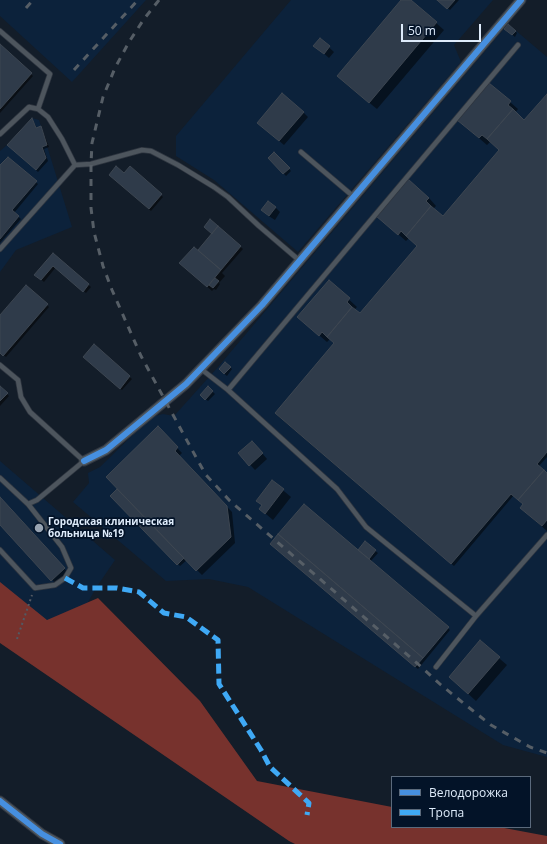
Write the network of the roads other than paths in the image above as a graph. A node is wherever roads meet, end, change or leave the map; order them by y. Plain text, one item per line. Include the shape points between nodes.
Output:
1 (521, 0) edge
2 (0, 31) edge
3 (518, 44) dead end
4 (38, 109) junction
5 (0, 134) edge
6 (301, 152) dead end
7 (75, 165) junction
8 (354, 197) junction
9 (0, 249) edge
10 (300, 261) junction
11 (0, 365) edge
12 (201, 369) junction
13 (228, 390) junction
14 (84, 461) junction
15 (0, 478) edge
16 (28, 504) junction
17 (547, 535) edge
18 (0, 550) edge
19 (476, 616) junction
20 (436, 667) dead end
21 (0, 801) edge
22 (60, 844) edge

1 - 8 street
2 - 4 lane via 50,74
3 - 13 lane
4 - 5 lane via 29,107
4 - 7 lane via 48,117
6 - 8 lane
7 - 9 lane
7 - 10 lane via 91,164 142,150 151,151 219,190
8 - 10 street
10 - 12 street
11 - 14 lane via 18,380 22,397 30,412
12 - 13 lane
12 - 14 street via 166,402 106,450
13 - 19 lane via 337,489 366,527
14 - 16 lane via 37,500
15 - 16 lane
16 - 18 lane via 62,547 71,568 65,578 55,585 35,588
17 - 19 lane
19 - 20 lane
21 - 22 street via 42,834

